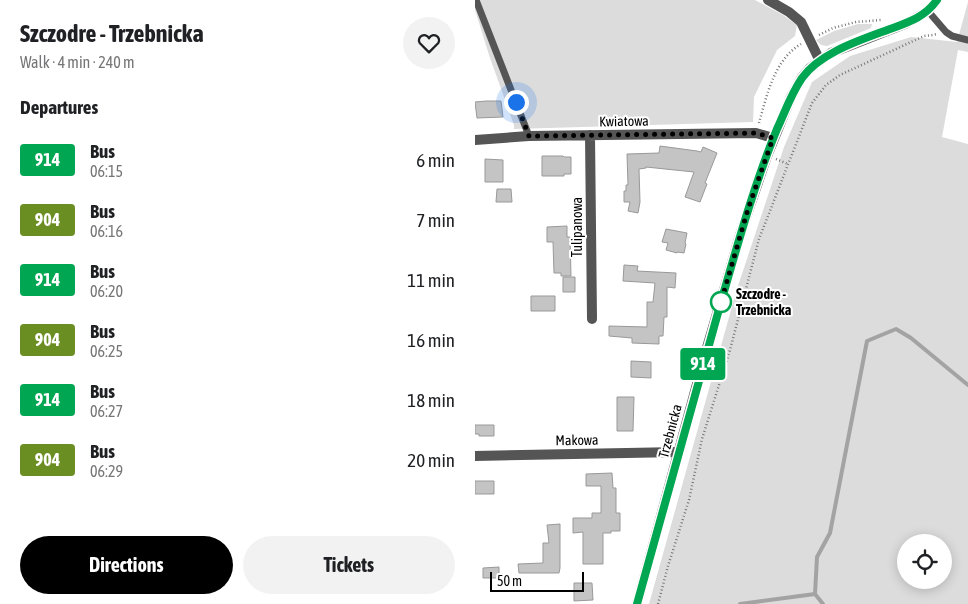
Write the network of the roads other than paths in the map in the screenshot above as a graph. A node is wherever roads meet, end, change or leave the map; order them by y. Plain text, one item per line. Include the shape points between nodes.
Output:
1 (476, 0) edge
2 (769, 0) edge
3 (937, 0) edge
4 (929, 11) junction
5 (968, 40) edge
6 (820, 61) junction
7 (590, 135) junction
8 (529, 136) junction
9 (773, 138) junction
10 (475, 140) edge
11 (592, 319) dead end
12 (679, 452) junction
13 (475, 456) edge
14 (637, 604) edge

1 - 8 lane
2 - 6 street via 801,22
3 - 4 street, Trzebnicka
4 - 5 lane via 946,32
4 - 6 street, Trzebnicka via 840,49
6 - 9 street, Trzebnicka via 810,68 797,86
7 - 8 street, Kwiatowa
7 - 9 street, Kwiatowa via 756,133
7 - 11 street, Tulipanowa
8 - 10 street, Kwiatowa
9 - 12 street, Trzebnicka via 741,232
12 - 13 street, Makowa
12 - 14 street, Trzebnicka

